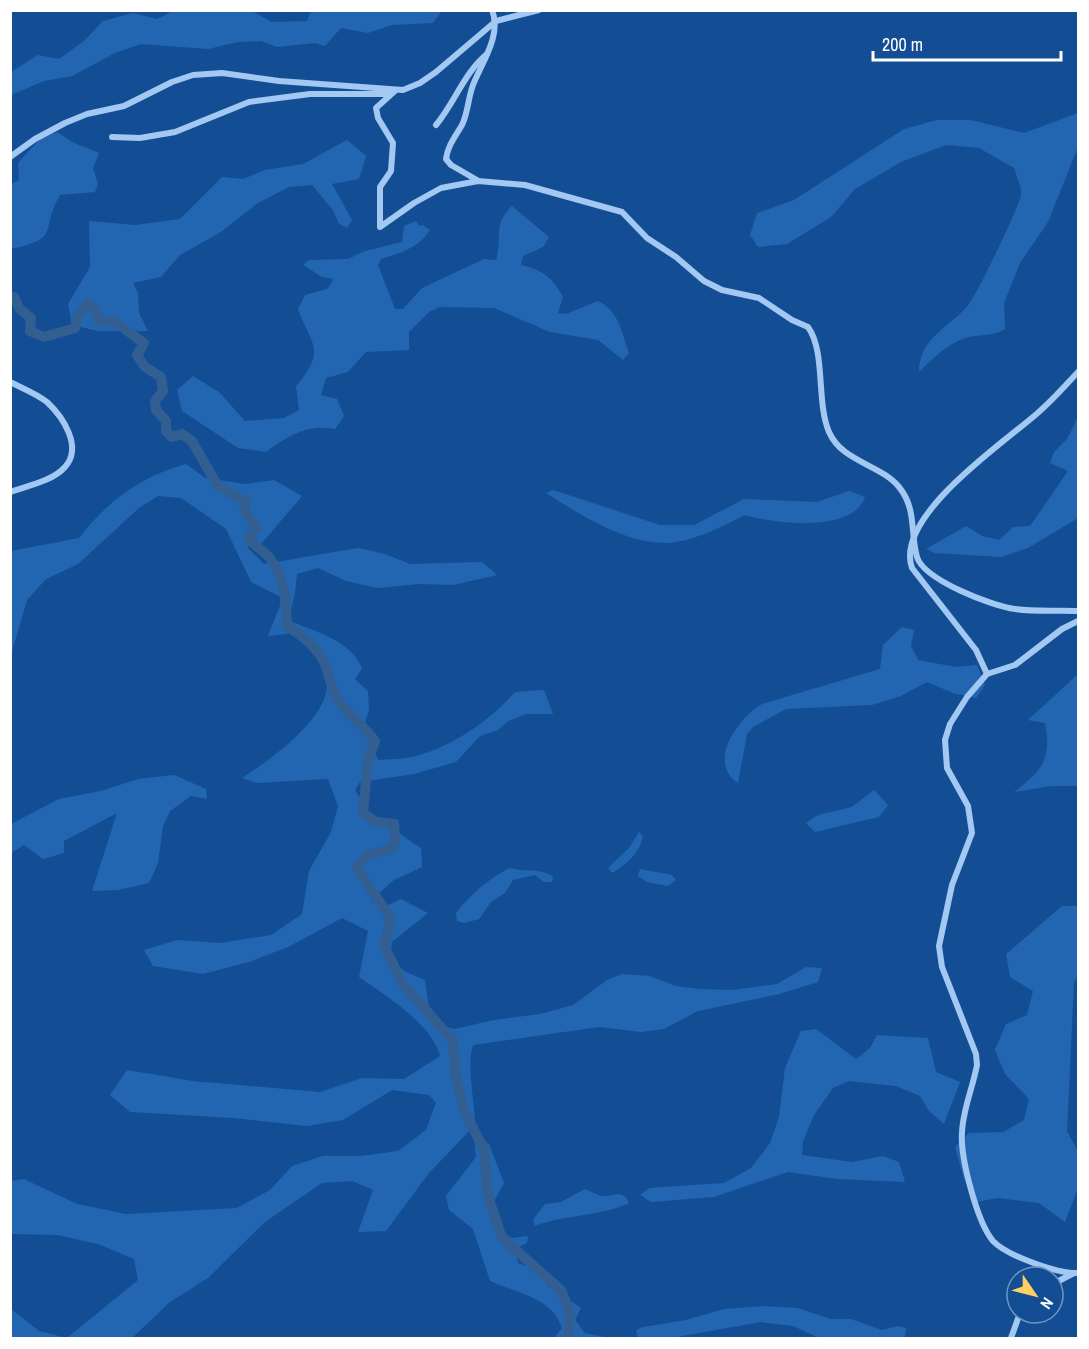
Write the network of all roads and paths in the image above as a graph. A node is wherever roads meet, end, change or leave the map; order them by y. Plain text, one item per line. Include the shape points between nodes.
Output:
1 (492, 10) edge
2 (539, 10) edge
3 (496, 21) junction
4 (487, 53) junction
5 (393, 92) junction
6 (436, 125) dead end
7 (112, 137) dead end
8 (10, 157) edge
9 (478, 181) junction
10 (1078, 372) edge
11 (10, 382) edge
12 (10, 492) edge
13 (915, 538) junction
14 (1078, 611) edge
15 (1078, 621) edge
16 (987, 674) junction
17 (1077, 1272) edge

1 - 3 street
2 - 3 street
3 - 4 street
3 - 5 street via 420,83
4 - 6 street via 472,68
4 - 9 street via 446,159
5 - 7 street via 310,94 249,102 175,132 140,138
5 - 8 street via 222,73 193,75 124,106 65,123 35,138
5 - 9 street via 376,108 393,143 391,171 380,191 380,227 441,188
9 - 13 street via 525,185 622,212 646,238 704,281 722,290 759,298 808,327 817,347 823,416 830,435 857,461 900,488 912,512
10 - 13 street via 1034,416 943,494 927,512
11 - 12 street via 46,402 63,421 71,436 71,453 65,467 46,479
13 - 14 street via 917,556 925,568 969,594 1013,609
13 - 16 street via 909,556 912,568 976,650
15 - 16 street via 1015,665
16 - 17 street via 950,724 944,752 947,768 973,822 949,897 939,946 942,967 976,1054 962,1149 983,1225 992,1239 1015,1255

